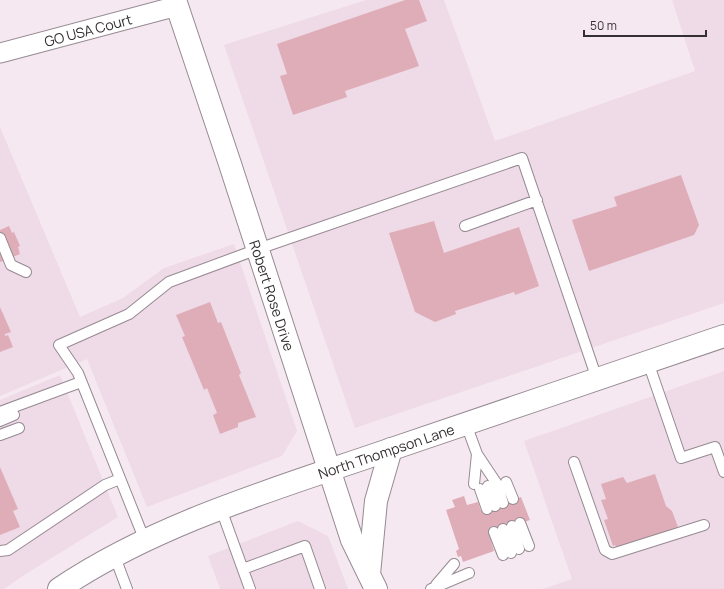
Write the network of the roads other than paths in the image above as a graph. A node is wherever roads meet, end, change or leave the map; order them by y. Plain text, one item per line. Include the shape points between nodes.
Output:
1 (176, 3) edge
2 (0, 52) edge
3 (536, 200) junction
4 (465, 226) dead end
5 (0, 238) edge
6 (258, 249) junction
7 (26, 272) dead end
8 (724, 336) edge
9 (648, 362) junction
10 (597, 379) junction
11 (81, 382) junction
12 (0, 412) edge
13 (14, 415) dead end
14 (0, 421) edge
15 (466, 424) junction
16 (19, 428) dead end
17 (0, 436) edge
18 (392, 449) junction
19 (477, 454) junction
20 (574, 462) dead end
21 (329, 470) junction
22 (724, 472) edge
23 (120, 479) junction
24 (506, 482) dead end
25 (499, 504) junction
26 (222, 509) junction
27 (704, 525) dead end
28 (507, 528) joint
29 (145, 541) junction
30 (0, 551) edge
31 (114, 557) junction
32 (454, 564) dead end
33 (243, 569) junction
34 (469, 573) dead end
35 (372, 582) edge
36 (59, 589) edge
37 (127, 589) edge
38 (250, 589) edge
39 (320, 589) edge
40 (432, 589) edge

1 - 2 street, GO USA Court
1 - 6 main road, Robert Rose Drive
3 - 4 lane
3 - 6 lane via 522,158
3 - 10 lane
5 - 7 lane via 11,265
6 - 11 lane via 169,282 129,314 59,345 78,373
6 - 21 main road, Robert Rose Drive
8 - 9 main road, North Thompson Lane
9 - 10 main road, North Thompson Lane
9 - 22 lane via 682,458 715,447
10 - 15 main road, North Thompson Lane
11 - 12 lane
11 - 23 lane
13 - 14 lane
15 - 18 main road, North Thompson Lane
15 - 19 lane
16 - 17 lane
18 - 21 main road, North Thompson Lane
18 - 35 main road via 376,501
19 - 25 lane via 497,484
19 - 25 lane via 481,486
20 - 27 lane via 605,550 612,554
21 - 26 main road, North Thompson Lane
21 - 35 main road, Robert Rose Drive via 352,540
23 - 29 lane
23 - 30 lane via 105,485 8,550
24 - 25 lane
26 - 29 main road, North Thompson Lane
26 - 33 lane
28 - 28 lane via 515,551
29 - 31 main road, North Thompson Lane
31 - 36 main road, North Thompson Lane
31 - 37 lane
32 - 40 lane
33 - 38 lane
33 - 39 lane via 305,546
34 - 40 lane

